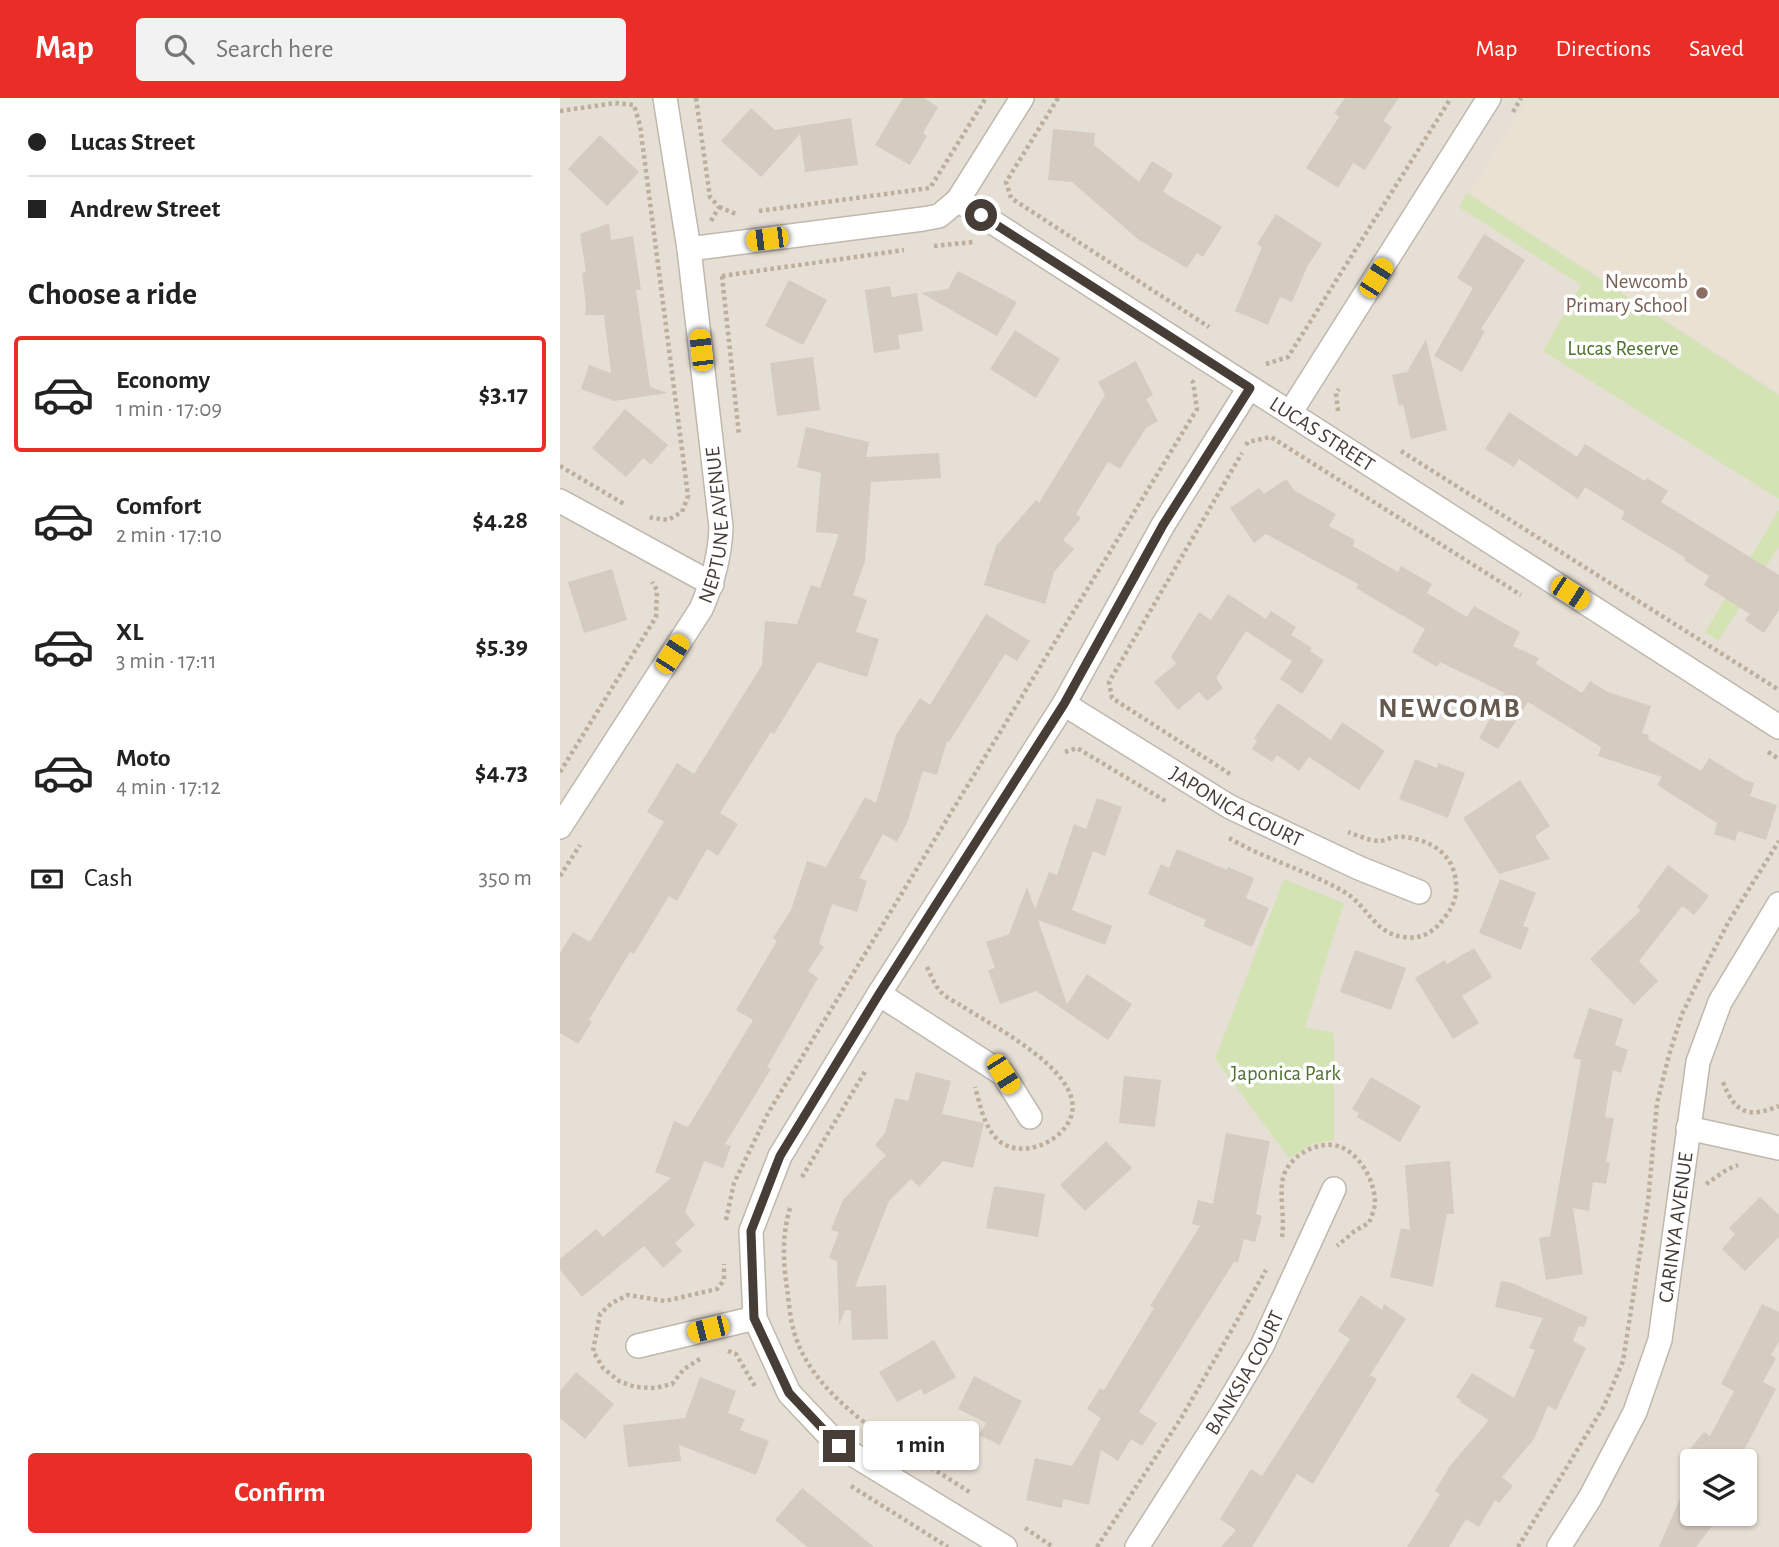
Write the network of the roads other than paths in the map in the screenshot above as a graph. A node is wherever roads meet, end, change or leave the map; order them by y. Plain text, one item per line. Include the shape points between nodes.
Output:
1 (665, 98) edge
2 (1022, 98) edge
3 (1489, 98) edge
4 (958, 200) junction
5 (689, 249) junction
6 (1250, 388) junction
7 (1290, 413) junction
8 (560, 501) edge
9 (712, 583) junction
10 (1064, 704) junction
11 (1779, 727) edge
12 (560, 827) edge
13 (1419, 892) dead end
14 (1779, 904) edge
15 (879, 994) junction
16 (1030, 1117) dead end
17 (1688, 1128) junction
18 (1779, 1148) edge
19 (1334, 1189) dead end
20 (754, 1318) junction
21 (638, 1346) dead end
22 (1005, 1547) edge
23 (1138, 1547) edge
24 (1559, 1547) edge

1 - 5 street, NEPTUNE AVENUE
2 - 4 street
3 - 7 street
4 - 5 street via 939,216 923,219
4 - 6 street, LUCAS STREET
5 - 9 street, NEPTUNE AVENUE via 721,527
6 - 7 street, LUCAS STREET
6 - 10 street via 1163,525
7 - 11 street, LUCAS STREET
8 - 9 street
9 - 12 street, NEPTUNE AVENUE via 701,609
10 - 13 street, JAPONICA COURT via 1241,813
10 - 15 street
14 - 17 street, CARINYA AVENUE via 1720,1002 1698,1062
15 - 16 street via 1003,1074
15 - 20 street via 780,1156 751,1231
17 - 18 street
17 - 24 street, CARINYA AVENUE via 1660,1340 1635,1412
19 - 23 street, BANKSIA COURT via 1262,1346
20 - 21 street
20 - 22 street via 789,1393 839,1446

